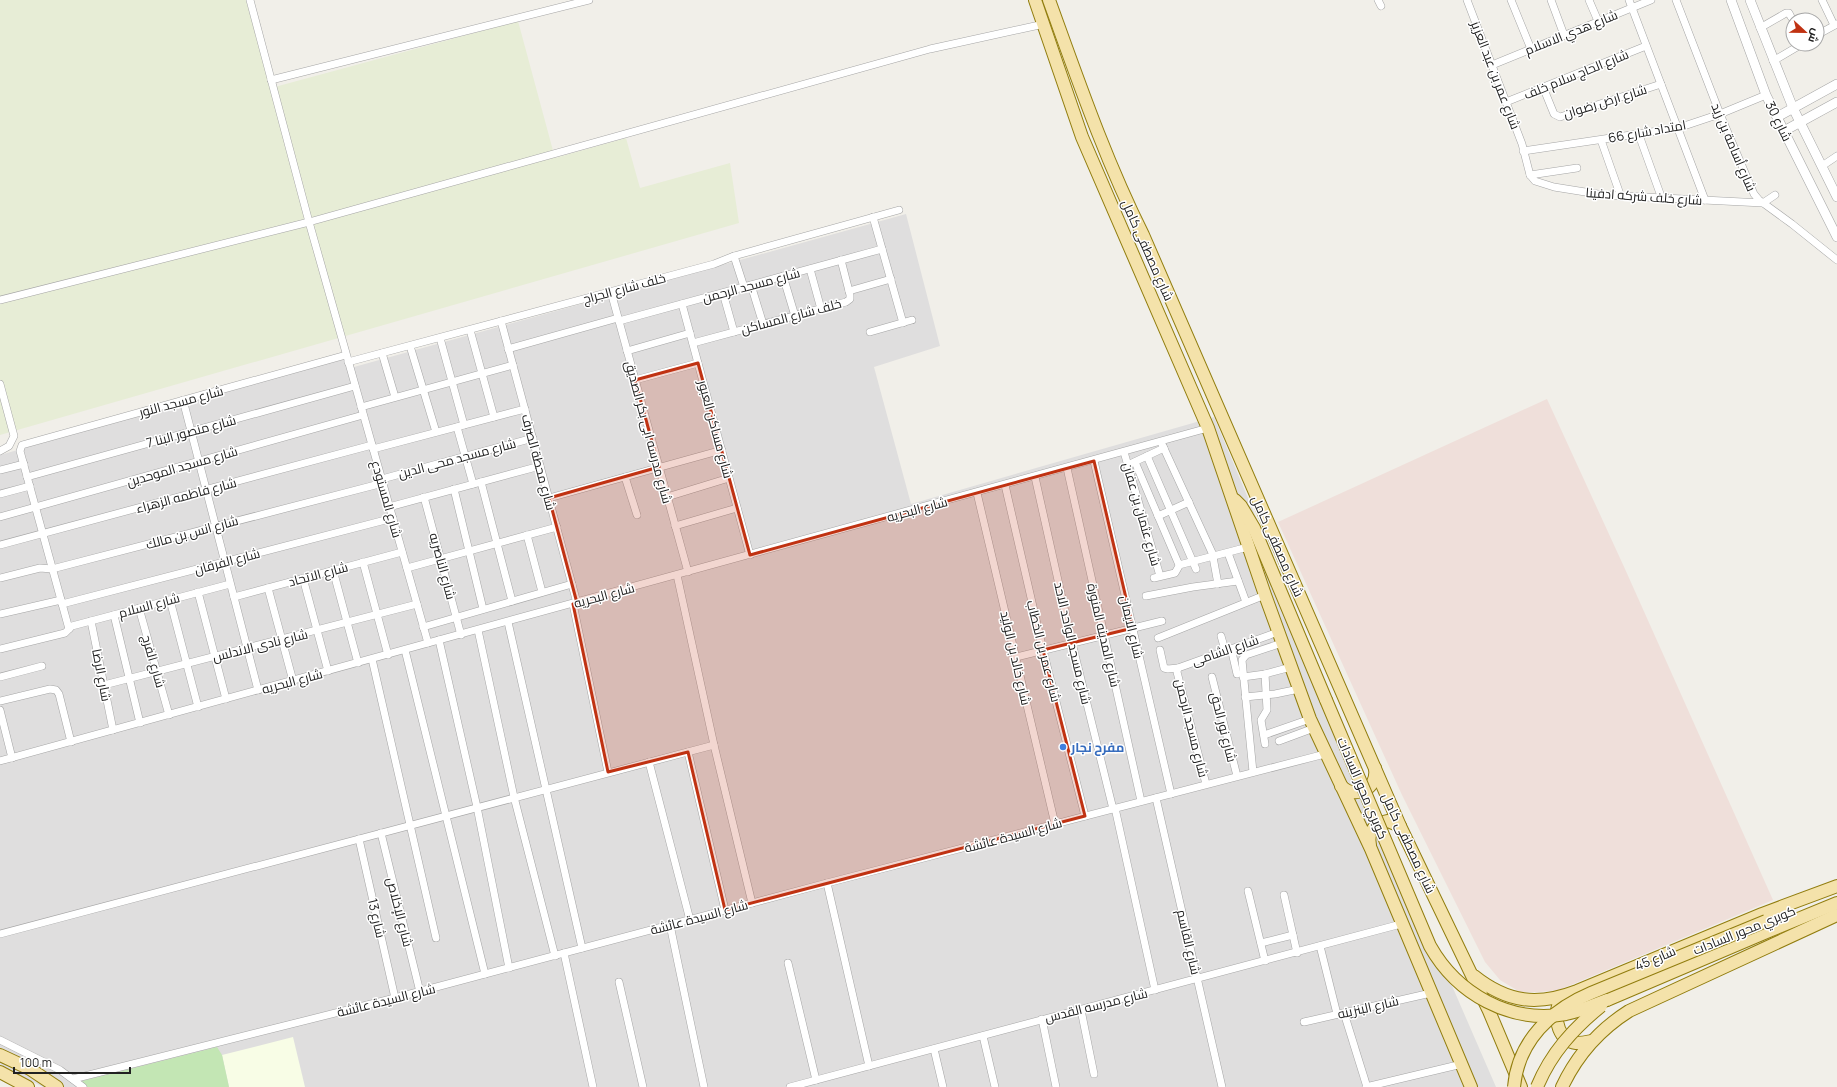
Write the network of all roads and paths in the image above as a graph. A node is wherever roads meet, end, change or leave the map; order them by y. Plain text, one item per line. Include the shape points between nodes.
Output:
1 (250, 0) edge
2 (589, 0) edge
3 (1034, 0) edge
4 (1049, 0) edge
5 (1467, 0) edge
6 (1511, 0) edge
7 (1551, 0) edge
8 (1589, 0) edge
9 (1629, 0) edge
10 (1651, 0) edge
11 (1676, 0) edge
12 (1731, 0) edge
13 (1750, 0) edge
14 (1822, 0) edge
15 (1632, 8) junction
16 (1785, 14) edge
17 (1598, 21) junction
18 (1044, 24) junction
19 (1836, 25) edge
20 (1760, 28) junction
21 (1825, 31) edge
22 (1564, 35) junction
23 (1646, 46) junction
24 (1531, 49) junction
25 (1788, 52) edge
26 (1773, 61) junction
27 (1492, 65) junction
28 (271, 80) junction
29 (1661, 84) junction
30 (1837, 84) edge
31 (1543, 87) junction
32 (1766, 95) junction
33 (1506, 102) junction
34 (1837, 102) edge
35 (1793, 108) junction
36 (1720, 114) junction
37 (1777, 117) junction
38 (1800, 122) junction
39 (1678, 128) junction
40 (1784, 131) junction
41 (1639, 135) junction
42 (1601, 140) junction
43 (1523, 151) junction
44 (1837, 156) edge
45 (1822, 166) junction
46 (1577, 168) dead end
47 (1530, 175) junction
48 (1775, 195) dead end
49 (1621, 197) junction
50 (1837, 197) edge
51 (1662, 199) junction
52 (1705, 200) junction
53 (1763, 203) junction
54 (899, 210) dead end
55 (873, 217) junction
56 (309, 222) junction
57 (1837, 238) edge
58 (882, 249) junction
59 (734, 256) junction
60 (841, 260) junction
61 (1837, 260) edge
62 (810, 269) junction
63 (782, 276) junction
64 (891, 279) junction
65 (747, 286) junction
66 (849, 291) junction
67 (611, 292) junction
68 (723, 293) junction
69 (0, 300) edge
70 (682, 304) junction
71 (821, 308) junction
72 (795, 316) junction
73 (618, 320) junction
74 (912, 320) dead end
75 (501, 321) junction
76 (903, 323) junction
77 (764, 324) junction
78 (470, 330) junction
79 (734, 332) junction
80 (870, 332) dead end
81 (690, 333) junction
82 (440, 338) junction
83 (693, 343) junction
84 (410, 346) junction
85 (508, 349) junction
86 (627, 351) junction
87 (382, 353) junction
88 (347, 359) junction
89 (698, 363) junction
90 (513, 365) junction
91 (482, 374) junction
92 (635, 380) junction
93 (452, 382) junction
94 (0, 384) edge
95 (355, 386) junction
96 (423, 390) junction
97 (395, 398) junction
98 (183, 400) junction
99 (361, 407) junction
100 (525, 409) junction
101 (363, 415) junction
102 (494, 417) junction
103 (460, 426) junction
104 (1208, 428) junction
105 (191, 432) junction
106 (436, 432) junction
107 (532, 438) junction
108 (1162, 445) junction
109 (372, 447) junction
110 (0, 450) edge
111 (722, 450) junction
112 (1124, 452) junction
113 (465, 456) junction
114 (1147, 456) junction
115 (1094, 461) junction
116 (199, 462) junction
117 (1136, 462) junction
118 (24, 464) junction
119 (1128, 465) junction
120 (540, 466) junction
121 (659, 467) junction
122 (1067, 468) junction
123 (0, 470) edge
124 (27, 477) junction
125 (626, 477) junction
126 (1035, 477) junction
127 (730, 478) junction
128 (382, 481) junction
129 (481, 482) junction
130 (472, 484) junction
131 (1005, 485) junction
132 (30, 486) junction
133 (454, 489) junction
134 (206, 490) junction
135 (977, 493) junction
136 (0, 494) edge
137 (424, 497) junction
138 (667, 497) junction
139 (1231, 497) junction
140 (549, 498) junction
141 (1189, 502) junction
142 (35, 507) junction
143 (389, 507) junction
144 (737, 508) junction
145 (1170, 510) junction
146 (636, 515) dead end
147 (1158, 516) junction
148 (0, 517) edge
149 (392, 518) junction
150 (215, 526) junction
151 (675, 526) junction
152 (557, 527) junction
153 (43, 534) junction
154 (526, 535) junction
155 (497, 543) junction
156 (0, 545) edge
157 (1248, 547) junction
158 (469, 551) junction
159 (402, 552) junction
160 (1228, 553) junction
161 (750, 555) junction
162 (1214, 557) junction
163 (440, 558) junction
164 (224, 562) junction
165 (363, 562) junction
166 (1179, 566) junction
167 (1194, 566) junction
168 (407, 568) junction
169 (52, 569) junction
170 (333, 570) junction
171 (688, 572) junction
172 (677, 575) junction
173 (0, 578) edge
174 (303, 578) junction
175 (1238, 581) junction
176 (230, 584) junction
177 (572, 584) junction
178 (1218, 584) junction
179 (268, 588) junction
180 (198, 592) junction
181 (542, 592) junction
182 (1265, 595) junction
183 (1146, 596) dead end
184 (234, 597) junction
185 (170, 600) junction
186 (512, 601) junction
187 (61, 602) junction
188 (1246, 602) junction
189 (575, 603) junction
190 (417, 604) junction
191 (139, 608) junction
192 (484, 609) junction
193 (0, 614) edge
194 (377, 614) junction
195 (114, 615) junction
196 (456, 617) junction
197 (91, 621) junction
198 (1162, 621) dead end
199 (347, 622) junction
200 (508, 622) junction
201 (423, 626) junction
202 (1132, 628) junction
203 (69, 629) junction
204 (317, 630) junction
205 (478, 630) junction
206 (461, 634) junction
207 (1103, 635) junction
208 (1221, 636) dead end
209 (1280, 637) junction
210 (1158, 638) dead end
211 (282, 639) junction
212 (439, 640) junction
213 (1072, 643) junction
214 (428, 644) junction
215 (247, 648) junction
216 (0, 649) edge
217 (1228, 649) junction
218 (405, 650) junction
219 (1043, 650) junction
220 (1160, 650) dead end
221 (388, 655) junction
222 (215, 656) junction
223 (1016, 657) junction
224 (372, 659) junction
225 (358, 663) junction
226 (187, 664) junction
227 (42, 666) dead end
228 (1291, 667) junction
229 (1177, 670) junction
230 (157, 671) junction
231 (328, 671) junction
232 (1266, 674) junction
233 (1240, 676) junction
234 (0, 677) edge
235 (1212, 677) dead end
236 (129, 678) junction
237 (293, 681) junction
238 (104, 685) junction
239 (1299, 689) junction
240 (258, 690) junction
241 (1266, 695) junction
242 (1245, 697) junction
243 (226, 699) junction
244 (0, 702) edge
245 (198, 707) junction
246 (0, 710) edge
247 (169, 715) junction
248 (140, 723) junction
249 (1312, 724) junction
250 (1262, 726) junction
251 (1248, 728) junction
252 (113, 730) junction
253 (1264, 735) junction
254 (1279, 741) dead end
255 (71, 742) junction
256 (1265, 744) dead end
257 (714, 745) junction
258 (688, 752) junction
259 (1326, 754) junction
260 (12, 758) junction
261 (0, 761) edge
262 (649, 762) junction
263 (1375, 768) junction
264 (608, 772) junction
265 (1253, 772) junction
266 (1237, 776) junction
267 (1206, 784) junction
268 (1341, 786) junction
269 (546, 789) junction
270 (1170, 794) junction
271 (514, 797) junction
272 (1156, 798) junction
273 (1141, 801) junction
274 (477, 807) junction
275 (1114, 808) junction
276 (445, 815) junction
277 (1085, 816) junction
278 (1055, 824) junction
279 (411, 825) junction
280 (1400, 826) junction
281 (381, 833) junction
282 (359, 838) junction
283 (1371, 849) junction
284 (827, 883) junction
285 (1837, 886) edge
286 (1248, 891) dead end
287 (1823, 891) junction
288 (1284, 895) dead end
289 (752, 903) junction
290 (1837, 904) edge
291 (725, 910) junction
292 (1837, 914) edge
293 (690, 920) junction
294 (1401, 924) junction
295 (670, 925) junction
296 (1767, 926) junction
297 (0, 934) edge
298 (1293, 935) junction
299 (436, 938) dead end
300 (1261, 943) junction
301 (1320, 946) junction
302 (582, 948) junction
303 (564, 953) junction
304 (1296, 953) junction
305 (555, 956) junction
306 (1265, 961) junction
307 (788, 963) dead end
308 (509, 968) junction
309 (485, 974) junction
310 (1473, 976) junction
311 (1197, 979) junction
312 (619, 982) dead end
313 (1155, 990) junction
314 (420, 992) junction
315 (1431, 993) junction
316 (1561, 997) junction
317 (395, 998) junction
318 (1607, 1000) junction
319 (1081, 1010) junction
320 (1341, 1013) junction
321 (1042, 1019) junction
322 (1304, 1022) dead end
323 (983, 1036) junction
324 (0, 1040) edge
325 (1592, 1040) junction
326 (934, 1049) junction
327 (0, 1055) edge
328 (1462, 1064) junction
329 (869, 1066) junction
330 (0, 1072) edge
331 (1094, 1074) dead end
332 (73, 1079) junction
333 (816, 1080) junction
334 (799, 1086) edge
335 (28, 1087) edge
336 (57, 1087) edge
337 (83, 1087) edge
338 (593, 1087) edge
339 (643, 1087) edge
340 (704, 1087) edge
341 (790, 1087) edge
342 (943, 1087) edge
343 (995, 1087) edge
344 (1056, 1087) edge
345 (1222, 1087) edge
346 (1367, 1087) edge
347 (1471, 1087) edge
348 (1514, 1087) edge
349 (1521, 1087) edge
350 (1537, 1087) edge
351 (1562, 1087) edge

1 - 28 street, شارع المستودع
2 - 28 street
3 - 18 main road, شارع مصطفى كامل
4 - 263 main road, شارع مصطفى كامل via 1110,164
5 - 27 street, شارع عمر بن عبد العزيز
6 - 24 street
7 - 22 street
8 - 17 street
9 - 15 street
10 - 15 street, شارع هدي الاسلام
11 - 36 street, شارع أسامة بن زيد
12 - 32 street, شارع 30
13 - 20 street, شارع 30
14 - 19 street
15 - 17 street, شارع هدي الاسلام
15 - 23 street
16 - 20 street
17 - 22 street, شارع هدي الاسلام
18 - 56 street via 930,49
18 - 104 main road, شارع مصطفى كامل via 1082,137
19 - 21 street
20 - 26 street, شارع 30
22 - 24 street, شارع هدي الاسلام
23 - 29 street
23 - 31 street, شارع الحاج سلام خلف
24 - 27 street, شارع هدي الاسلام
25 - 26 street
26 - 35 street, شارع 30
27 - 33 street, شارع عمر بن عبد العزيز
28 - 56 street, شارع المستودع
29 - 31 street, شارع ارض رضوان via 1560,117 1554,114
29 - 39 street
30 - 35 street
31 - 33 street, شارع الحاج سلام خلف
32 - 36 street, امتداد شارع 66
32 - 37 street, شارع 30
33 - 43 street, شارع عمر بن عبد العزيز
34 - 38 street
35 - 37 street
35 - 38 street, شارع 30
36 - 39 street, امتداد شارع 66
36 - 53 street, شارع أسامة بن زيد via 1754,194
37 - 40 street, شارع 30
38 - 40 street
38 - 45 street, شارع 30
39 - 41 street, امتداد شارع 66
39 - 52 street
40 - 57 street, شارع 30
41 - 42 street, امتداد شارع 66
41 - 51 street
42 - 43 street, امتداد شارع 66
42 - 49 street
43 - 47 street
44 - 45 street
45 - 50 street, شارع 30
46 - 47 street
47 - 49 street, شارع خلف شركه ادفينا via 1535,181 1554,187
48 - 53 street
49 - 51 street, شارع خلف شركه ادفينا
51 - 52 street, شارع خلف شركه ادفينا
52 - 53 street, شارع خلف شركه ادفينا
53 - 61 street, شارع أسامة بن زيد
54 - 55 street, خلف شارع الجراج
55 - 58 street
55 - 59 street, خلف شارع الجراج
56 - 69 street
56 - 88 street, شارع المستودع
58 - 60 street, شارع مسجد الرحمن
58 - 64 street
59 - 65 street
59 - 67 street, خلف شارع الجراج via 714,264
60 - 62 street, شارع مسجد الرحمن
60 - 66 street, خلف شارع المساكن
62 - 63 street, شارع مسجد الرحمن
62 - 71 street
63 - 65 street, شارع مسجد الرحمن
63 - 72 street
64 - 66 street
64 - 76 street
65 - 68 street, شارع مسجد الرحمن
65 - 77 street
66 - 71 street, خلف شارع المساكن via 850,297 846,302
67 - 73 street, شارع مدرسه ابى بكر الصديق
67 - 75 street, خلف شارع الجراج
68 - 70 street, شارع مسجد الرحمن
68 - 79 street
70 - 73 street, شارع مسجد الرحمن
70 - 81 street, شارع مساكن العبور
71 - 72 street, خلف شارع المساكن
72 - 77 street, خلف شارع المساكن
73 - 85 street, شارع مسجد الرحمن
73 - 86 street, شارع مدرسه ابى بكر الصديق
74 - 76 street
75 - 78 street, خلف شارع الجراج
75 - 85 street, شارع محطة الصرف
76 - 80 street
77 - 79 street, خلف شارع المساكن
78 - 82 street, خلف شارع الجراج
78 - 91 street
79 - 83 street, خلف شارع المساكن
81 - 83 street, شارع مساكن العبور
81 - 86 street
82 - 84 street, خلف شارع الجراج
82 - 93 street
83 - 89 street, شارع مساكن العبور
84 - 87 street, خلف شارع الجراج
84 - 96 street
85 - 90 street, شارع محطة الصرف
86 - 92 street, شارع مدرسه ابى بكر الصديق
87 - 88 street, خلف شارع الجراج
87 - 97 street
88 - 95 street, شارع المستودع
88 - 98 street, شارع مسجد النور
89 - 92 street
89 - 111 street, شارع مساكن العبور
90 - 91 street
90 - 100 street, شارع محطة الصرف
91 - 93 street
91 - 102 street
92 - 121 street, شارع مدرسه ابى بكر الصديق
93 - 96 street
93 - 103 street
94 - 110 street via 14,436 9,446
95 - 99 street, شارع المستودع
95 - 105 street, شارع منصور البنا 7
96 - 97 street
96 - 106 street
97 - 99 street
98 - 105 street
98 - 118 street, شارع مسجد النور via 24,444 20,451
99 - 101 street, شارع المستودع
100 - 102 street, شارع فاطمه الزهراء
100 - 107 street, شارع محطة الصرف
101 - 109 street, شارع المستودع
101 - 116 street, شارع مسجد الموحدين
102 - 103 street, شارع فاطمه الزهراء
103 - 106 street, شارع فاطمه الزهراء
103 - 113 street
104 - 108 street, شارع البحريه
104 - 139 main road, شارع مصطفى كامل
105 - 116 street
105 - 124 street, شارع منصور البنا 7
106 - 109 street, شارع فاطمه الزهراء
107 - 113 street, شارع مسجد محى الدين
107 - 120 street, شارع محطة الصرف
108 - 112 street, شارع البحريه
108 - 114 street
108 - 141 street
109 - 128 street, شارع المستودع
109 - 134 street, شارع فاطمه الزهراء
111 - 121 street
111 - 127 street, شارع مساكن العبور
112 - 115 street, شارع البحريه
112 - 119 street, شارع عثمان بن عفان
113 - 128 street, شارع مسجد محى الدين
113 - 130 street
114 - 117 street
114 - 145 street
115 - 122 street, شارع البحريه
115 - 202 street, شارع الايمان
116 - 134 street
116 - 142 street, شارع مسجد الموحدين
117 - 119 street
117 - 147 street
118 - 123 street
118 - 124 street
119 - 166 street, شارع عثمان بن عفان via 1157,577 1174,573
120 - 129 street
120 - 140 street, شارع محطة الصرف
121 - 125 street
121 - 138 street, شارع مدرسه ابى بكر الصديق
122 - 126 street, شارع البحريه
122 - 207 street, شارع المدينه المنورة
124 - 132 street
125 - 140 street
125 - 146 street
126 - 131 street, شارع البحريه
126 - 213 street, شارع مسجد الواحد الاحد
127 - 138 street
127 - 144 street, شارع مساكن العبور
128 - 143 street, شارع المستودع
128 - 150 street, شارع انس بن مالك
129 - 130 street
129 - 155 street
130 - 133 street
131 - 135 street, شارع البحريه
131 - 219 street, شارع عمر بن الخطاب
132 - 136 street
132 - 142 street
133 - 137 street
133 - 158 street
134 - 150 street
134 - 153 street, شارع فاطمه الزهراء
135 - 161 street, شارع البحريه
135 - 223 street, شارع خالد بن الوليد
137 - 143 street
137 - 163 street, شارع الناصريه
138 - 151 street, شارع مدرسه ابى بكر الصديق
139 - 157 main road, شارع مصطفى كامل
139 - 318 main road, كوبري محور السادات, bridge via 1241,506 1254,528 1437,959 1452,978 1469,992 1488,1004 1519,1013 1566,1014
140 - 152 street, شارع محطة الصرف
141 - 145 street
141 - 162 street
142 - 148 street, شارع مسجد الموحدين
142 - 153 street
143 - 149 street, شارع المستودع
144 - 151 street
144 - 161 street, شارع مساكن العبور
145 - 147 street
145 - 167 street
147 - 166 street
149 - 159 street, شارع المستودع
149 - 164 street, شارع الفرقان
150 - 164 street
150 - 169 street, شارع انس بن مالك
151 - 171 street, شارع مدرسه ابى بكر الصديق
152 - 154 street
152 - 177 street, شارع محطة الصرف
153 - 156 street, شارع فاطمه الزهراء
153 - 169 street
154 - 155 street
154 - 181 street
155 - 158 street
155 - 186 street
157 - 160 street
157 - 182 main road, شارع مصطفى كامل
158 - 163 street
158 - 192 street
159 - 165 street, شارع الاتحاد
159 - 168 street, شارع المستودع
160 - 162 street
160 - 175 street
161 - 171 street, شارع البحريه
162 - 167 street
162 - 178 street
163 - 168 street
163 - 196 street, شارع الناصريه
164 - 176 street
164 - 187 street, شارع الفرقان
165 - 170 street, شارع الاتحاد
165 - 194 street
166 - 167 street
168 - 190 street, شارع المستودع
169 - 173 street, شارع انس بن مالك via 40,568
169 - 187 street
170 - 174 street, شارع الاتحاد
170 - 199 street
171 - 172 street, شارع البحريه
172 - 189 street, شارع البحريه
172 - 257 street
174 - 179 street, شارع الاتحاد
174 - 204 street
175 - 178 street
175 - 188 street
176 - 180 street, شارع السلام
176 - 184 street
177 - 181 street
177 - 189 street, شارع محطة الصرف
178 - 183 street
179 - 184 street, شارع الاتحاد
179 - 211 street
180 - 185 street, شارع السلام
180 - 222 street
181 - 186 street
182 - 188 street
182 - 209 main road, شارع مصطفى كامل
184 - 215 street
185 - 191 street, شارع السلام
185 - 226 street
186 - 192 street
187 - 193 street, شارع الفرقان
187 - 203 street
188 - 210 street
189 - 200 street, شارع البحريه
189 - 264 street, شارع محطة الصرف
190 - 194 street, شارع نادى الاندلس
190 - 201 street, شارع المستودع
191 - 195 street, شارع السلام
191 - 230 street, شارع الفرج
192 - 196 street
194 - 199 street, شارع نادى الاندلس
194 - 221 street
195 - 197 street, شارع السلام
195 - 236 street
196 - 201 street
196 - 206 street, شارع الناصريه
197 - 203 street, شارع السلام
197 - 238 street, شارع الرضا
198 - 202 street
199 - 204 street, شارع نادى الاندلس
199 - 225 street
200 - 205 street, شارع البحريه
200 - 269 street
201 - 214 street, شارع المستودع
202 - 207 street
202 - 270 street, شارع الايمان
203 - 216 street
204 - 211 street, شارع نادى الاندلس
204 - 231 street
205 - 206 street, شارع البحريه
205 - 271 street
206 - 212 street, شارع البحريه
207 - 213 street
207 - 273 street, شارع المدينه المنورة
208 - 217 street
209 - 217 street, شارع الشامى
209 - 228 main road, شارع مصطفى كامل
209 - 233 street via 1244,656
211 - 215 street, شارع نادى الاندلس
211 - 237 street
212 - 214 street, شارع البحريه
212 - 274 street
213 - 219 street
213 - 275 street, شارع مسجد الواحد الاحد
214 - 218 street, شارع البحريه
215 - 222 street, شارع نادى الاندلس
215 - 240 street
217 - 229 street, شارع الشامى
217 - 233 street
218 - 221 street, شارع البحريه
218 - 276 street
219 - 223 street
219 - 277 street, شارع عمر بن الخطاب
220 - 229 street via 1164,668
221 - 224 street, شارع البحريه
222 - 226 street, شارع نادى الاندلس
222 - 243 street
223 - 278 street, شارع خالد بن الوليد
224 - 225 street, شارع البحريه
224 - 279 street
225 - 231 street, شارع البحريه
226 - 230 street, شارع نادى الاندلس
226 - 245 street
227 - 234 street
228 - 232 street
228 - 239 main road, شارع مصطفى كامل
229 - 267 street, شارع مسجد الرحمن
230 - 236 street, شارع نادى الاندلس
230 - 247 street, شارع الفرج
231 - 237 street, شارع البحريه
232 - 233 street
232 - 241 street
233 - 242 street
235 - 266 street, شارع نور الحق
236 - 238 street, شارع نادى الاندلس
236 - 248 street
237 - 240 street, شارع البحريه
238 - 252 street, شارع الرضا
239 - 241 street
239 - 249 main road, شارع مصطفى كامل
240 - 243 street, شارع البحريه
241 - 242 street
241 - 250 street via 1267,710 1262,718
242 - 251 street
243 - 245 street, شارع البحريه
244 - 255 street via 50,689 56,690
245 - 247 street, شارع البحريه
246 - 260 street
247 - 248 street, شارع البحريه
248 - 252 street, شارع البحريه
249 - 253 street
249 - 254 street
249 - 259 main road, شارع مصطفى كامل
250 - 251 street
250 - 253 street
251 - 265 street
252 - 255 street, شارع البحريه
253 - 256 street
255 - 260 street, شارع البحريه
257 - 258 street
257 - 289 street
258 - 262 street
258 - 291 street
259 - 265 street, شارع السيدة عائشة
259 - 268 main road, شارع مصطفى كامل
260 - 261 street, شارع البحريه
262 - 264 street
262 - 293 street
263 - 268 main road via 1374,779 1368,789 1357,793
263 - 280 main road, شارع مصطفى كامل
264 - 269 street
265 - 266 street, شارع السيدة عائشة
266 - 267 street, شارع السيدة عائشة
267 - 270 street, شارع السيدة عائشة
268 - 283 main road, شارع مصطفى كامل
269 - 271 street
269 - 302 street
270 - 272 street, شارع السيدة عائشة
271 - 274 street
271 - 305 street
272 - 273 street, شارع السيدة عائشة
272 - 311 street, شارع القاسم
273 - 275 street, شارع السيدة عائشة
274 - 276 street
274 - 308 street
275 - 277 street, شارع السيدة عائشة
275 - 313 street, شارع مسجد الواحد الاحد
276 - 279 street
276 - 309 street
277 - 278 street, شارع السيدة عائشة
278 - 284 street, شارع السيدة عائشة
279 - 281 street
279 - 299 street
280 - 283 main road via 1388,821 1376,825 1369,836
280 - 310 main road, شارع مصطفى كامل
281 - 282 street
281 - 314 street, شارع الإخلاص
282 - 297 street
282 - 317 street, شارع 13
283 - 294 main road, شارع مصطفى كامل
284 - 289 street, شارع السيدة عائشة
284 - 329 street
285 - 287 main road, شارع 45
286 - 300 street
287 - 296 main road, كوبري محور السادات via 1809,904
287 - 316 main road, شارع 45
288 - 298 street
289 - 291 street, شارع السيدة عائشة
290 - 296 main road, كوبري محور السادات
291 - 293 street, شارع السيدة عائشة
292 - 325 main road via 1629,1011
293 - 295 street, شارع السيدة عائشة
294 - 301 street, شارع مدرسه القدس
294 - 315 main road, شارع مصطفى كامل
295 - 302 street, شارع السيدة عائشة
295 - 340 street
296 - 318 main road, كوبري محور السادات
296 - 348 main road, كوبري محور السادات, bridge via 1591,993 1563,1007 1540,1027 1528,1044 1519,1062
298 - 300 street
298 - 304 street
300 - 306 street
301 - 304 street, شارع مدرسه القدس
301 - 320 street
302 - 303 street, شارع السيدة عائشة
303 - 305 street, شارع السيدة عائشة
303 - 338 street
304 - 306 street, شارع مدرسه القدس
305 - 308 street, شارع السيدة عائشة
306 - 311 street, شارع مدرسه القدس
307 - 333 street
308 - 309 street, شارع السيدة عائشة
309 - 314 street, شارع السيدة عائشة
310 - 316 main road, شارع 45 via 1490,988 1510,996 1542,1000
310 - 349 main road, شارع مصطفى كامل
311 - 313 street, شارع مدرسه القدس
311 - 345 street, شارع القاسم
312 - 339 street
313 - 319 street, شارع مدرسه القدس
314 - 317 street, شارع السيدة عائشة
315 - 320 street, شارع البنزينه
315 - 328 main road, شارع مصطفى كامل
316 - 325 main road via 1557,1009 1561,1033 1569,1041 1576,1043
317 - 332 street, شارع السيدة عائشة
318 - 350 main road, كوبري محور السادات, bridge via 1560,1046 1547,1065
319 - 321 street, شارع مدرسه القدس
319 - 331 street
320 - 322 street, شارع البنزينه
320 - 346 street
321 - 323 street, شارع مدرسه القدس
321 - 344 street
323 - 326 street, شارع مدرسه القدس
323 - 343 street
324 - 332 street
325 - 351 main road via 1574,1064
326 - 329 street, شارع مدرسه القدس
326 - 342 street
327 - 336 main road
328 - 346 street
328 - 347 main road, شارع مصطفى كامل
329 - 333 street, شارع مدرسه القدس
330 - 335 main road
332 - 337 street
333 - 334 street, شارع مدرسه القدس
334 - 341 street, شارع مدرسه القدس

